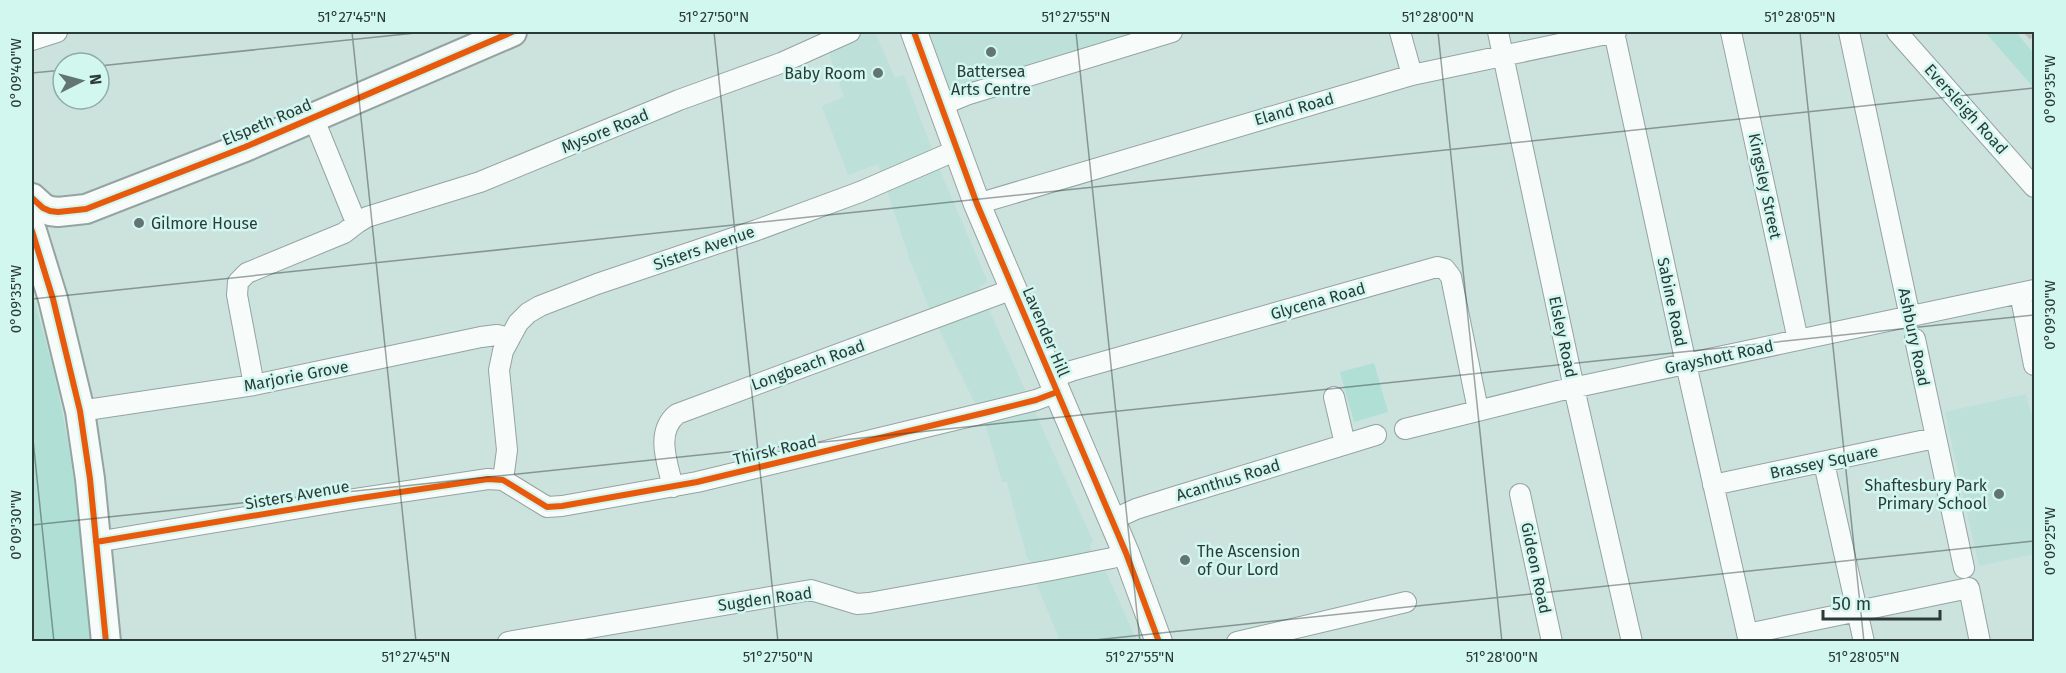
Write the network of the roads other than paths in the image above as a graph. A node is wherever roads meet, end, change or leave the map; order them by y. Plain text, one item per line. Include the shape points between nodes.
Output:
1 (57, 32) edge
2 (512, 32) edge
3 (850, 32) edge
4 (914, 32) edge
5 (1172, 32) edge
6 (1400, 32) edge
7 (1498, 32) edge
8 (1615, 32) edge
9 (1731, 32) edge
10 (1849, 32) edge
11 (1897, 32) edge
12 (32, 40) edge
13 (1503, 56) junction
14 (1412, 75) junction
15 (942, 105) junction
16 (313, 117) junction
17 (957, 150) junction
18 (2034, 187) edge
19 (32, 198) edge
20 (977, 204) junction
21 (87, 209) junction
22 (357, 223) junction
23 (32, 231) edge
24 (42, 261) junction
25 (1013, 289) junction
26 (2027, 291) edge
27 (1910, 317) junction
28 (510, 338) junction
29 (1915, 339) dead end
30 (1798, 340) junction
31 (1686, 364) junction
32 (2034, 365) edge
33 (254, 385) junction
34 (1054, 385) junction
35 (1574, 388) junction
36 (1334, 397) dead end
37 (1478, 410) junction
38 (80, 411) junction
39 (1406, 429) dead end
40 (1376, 435) dead end
41 (1935, 438) junction
42 (1345, 444) junction
43 (1824, 462) junction
44 (503, 480) junction
45 (1713, 485) junction
46 (672, 487) junction
47 (1520, 494) dead end
48 (1112, 520) junction
49 (96, 542) junction
50 (1126, 553) junction
51 (1964, 568) dead end
52 (1406, 602) dead end
53 (1858, 611) junction
54 (1748, 638) edge
55 (105, 642) edge
56 (508, 642) edge
57 (1159, 642) edge
58 (1237, 642) edge
59 (1552, 642) edge
60 (1632, 642) edge
61 (1864, 642) edge
62 (1980, 642) edge

1 - 12 street
2 - 16 highway, Elspeth Road
3 - 22 street, Mysore Road via 480,182
4 - 15 main road, Lavender Hill
5 - 15 street
6 - 14 street
7 - 13 street, Elsley Road
8 - 13 street, Eland Road
8 - 31 street, Sabine Road
9 - 30 street, Kingsley Street
10 - 27 street, Ashbury Road
11 - 18 street, Eversleigh Road
13 - 14 street, Eland Road
13 - 35 street, Elsley Road
14 - 20 street, Eland Road
15 - 17 main road, Lavender Hill
16 - 21 highway, Elspeth Road
16 - 22 street
17 - 20 main road, Lavender Hill
17 - 28 street, Sisters Avenue via 860,192 540,306 518,323
19 - 21 highway, Elspeth Road via 50,211
20 - 25 main road, Lavender Hill
21 - 24 highway, Elspeth Road via 55,233
22 - 33 street, Mysore Road via 344,234 247,273 238,282
23 - 24 highway
24 - 38 highway
25 - 34 main road, Lavender Hill
25 - 46 street, Longbeach Road via 677,414 666,426 664,437
26 - 27 street, Grayshott Road
26 - 32 street
27 - 30 street, Grayshott Road
28 - 33 street, Marjorie Grove via 481,337
28 - 44 street, Sisters Avenue via 499,370 507,450
29 - 41 street, Ashbury Road
30 - 31 street, Grayshott Road
31 - 35 street, Grayshott Road
31 - 45 street, Sabine Road
33 - 38 street, Marjorie Grove
34 - 37 street, Glycena Road via 1437,267 1445,269 1451,277
34 - 46 street, Thirsk Road via 1036,400
34 - 48 main road, Lavender Hill
35 - 37 street, Grayshott Road
35 - 60 street, Elsley Road
36 - 42 street
37 - 39 street, Grayshott Road
38 - 49 highway
40 - 42 street, Acanthus Road
41 - 43 street, Brassey Square
41 - 51 street, Ashbury Road
42 - 48 street, Acanthus Road via 1136,509
43 - 45 street, Brassey Square
43 - 53 street
44 - 46 street, Thirsk Road via 547,507
44 - 49 street, Sisters Avenue via 443,485
45 - 54 street, Sabine Road
47 - 59 street, Gideon Road
48 - 50 main road, Lavender Hill
49 - 55 highway
50 - 56 street, Sugden Road via 869,603 850,603 811,590
50 - 57 main road, Lavender Hill
52 - 58 street
53 - 54 street
53 - 61 street
53 - 62 street via 1969,588

